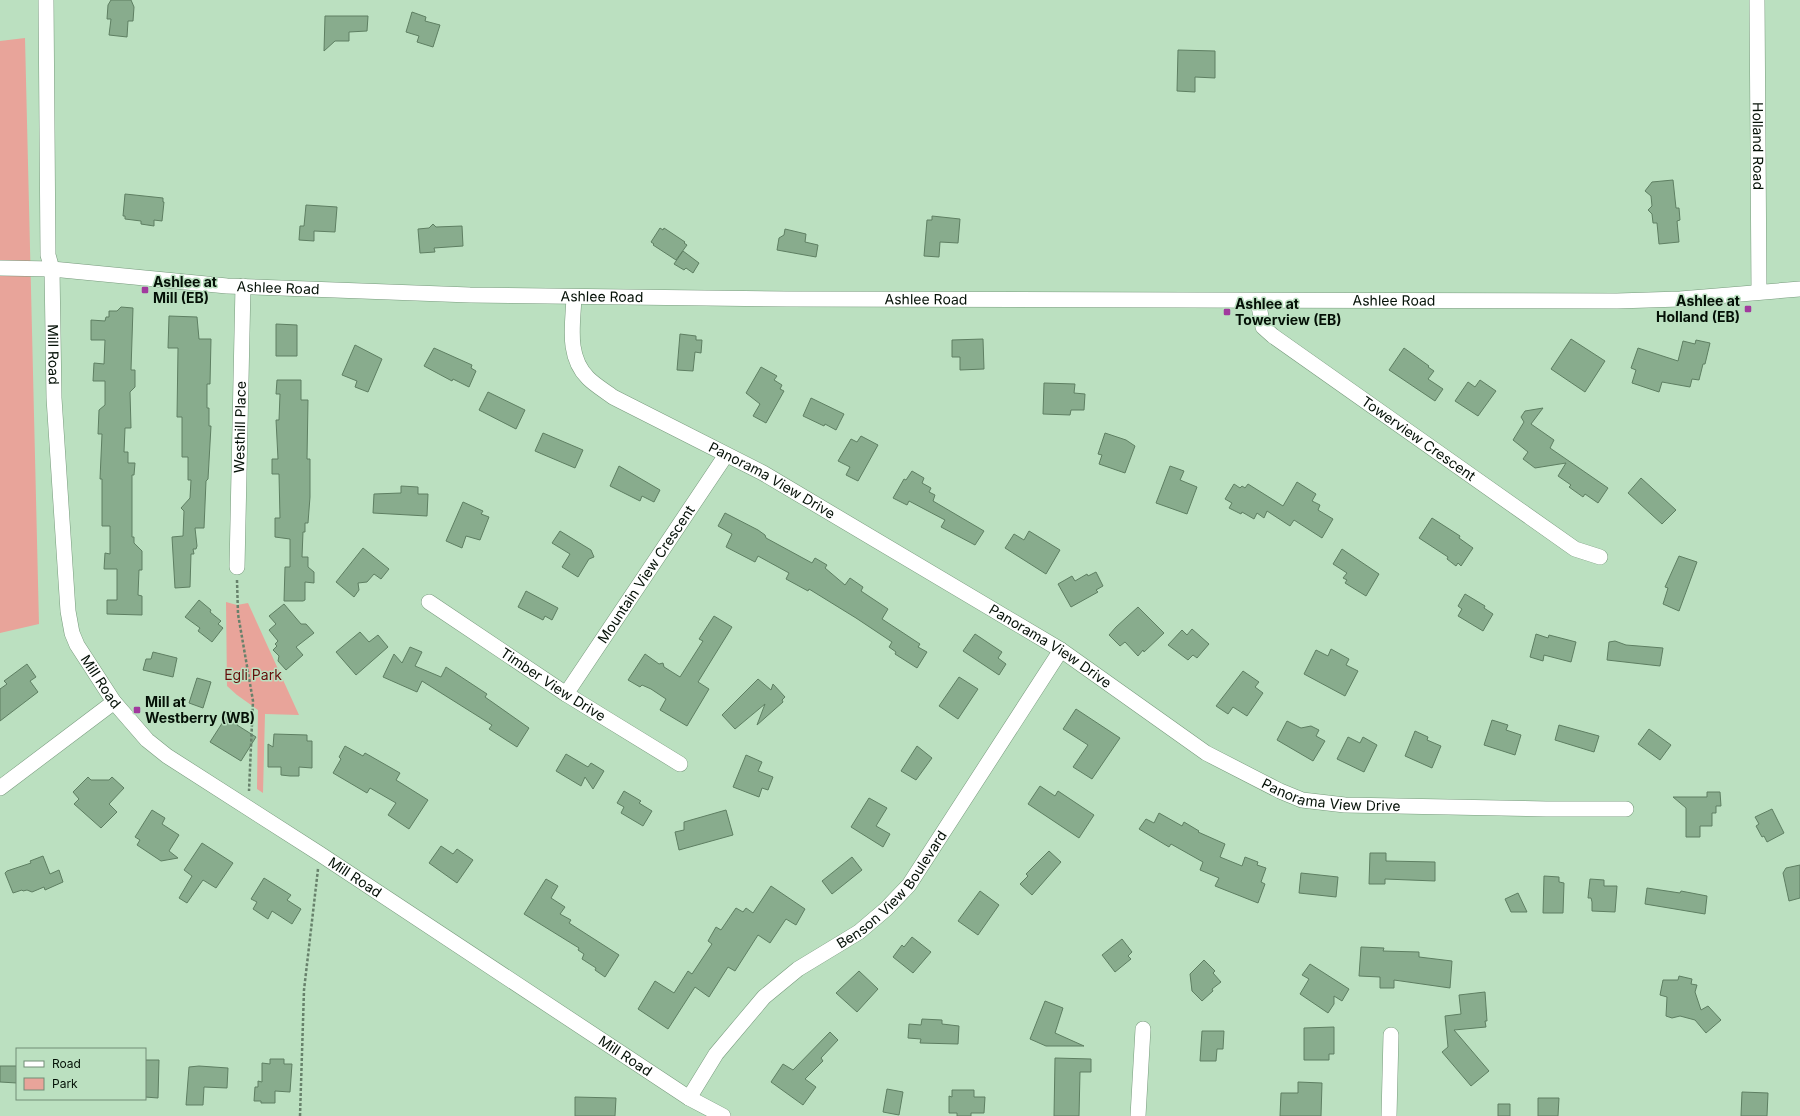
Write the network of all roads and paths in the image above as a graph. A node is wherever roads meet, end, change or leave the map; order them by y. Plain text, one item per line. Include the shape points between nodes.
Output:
1 (46, 0) edge
2 (1757, 0) edge
3 (0, 268) edge
4 (52, 269) junction
5 (242, 286) junction
6 (1800, 289) edge
7 (1759, 292) junction
8 (574, 297) junction
9 (1258, 301) junction
10 (726, 455) junction
11 (1600, 557) dead end
12 (237, 567) joint
13 (429, 602) dead end
14 (1062, 650) junction
15 (566, 694) junction
16 (114, 702) junction
17 (680, 764) dead end
18 (0, 788) edge
19 (248, 808) junction
20 (1626, 809) dead end
21 (320, 854) junction
22 (1143, 1029) dead end
23 (1391, 1035) dead end
24 (689, 1098) junction
25 (300, 1116) edge
26 (723, 1116) edge
27 (1138, 1116) edge
28 (1390, 1116) edge

1 - 4 street, Mill Road via 48,255
2 - 7 street, Holland Road
3 - 4 street, Ashlee Road
4 - 5 street, Ashlee Road
4 - 16 street, Mill Road via 54,398 68,610 77,645
5 - 8 street, Ashlee Road
5 - 12 street, Westhill Place
6 - 7 street, Ashlee Road
7 - 9 street, Ashlee Road via 1617,301
8 - 9 street, Ashlee Road
8 - 10 street, Panorama View Drive via 572,343 576,360 587,377 613,397
9 - 11 street, Towerview Crescent via 1263,327 1273,336 1575,549
10 - 14 street, Panorama View Drive via 763,473
10 - 15 street, Mountain View Crescent
12 - 19 path via 238,614 253,701
13 - 15 street, Timber View Drive
14 - 20 street, Panorama View Drive via 1206,753 1302,800 1345,805
14 - 24 street, Benson View Boulevard via 909,886 859,932 798,969 764,997 716,1054
15 - 17 street, Timber View Drive
16 - 18 street
16 - 19 street, Mill Road via 147,740 166,756
19 - 21 street, Mill Road
21 - 24 street, Mill Road
21 - 25 path via 304,990
22 - 27 street
23 - 28 street
24 - 26 street, Mill Road

